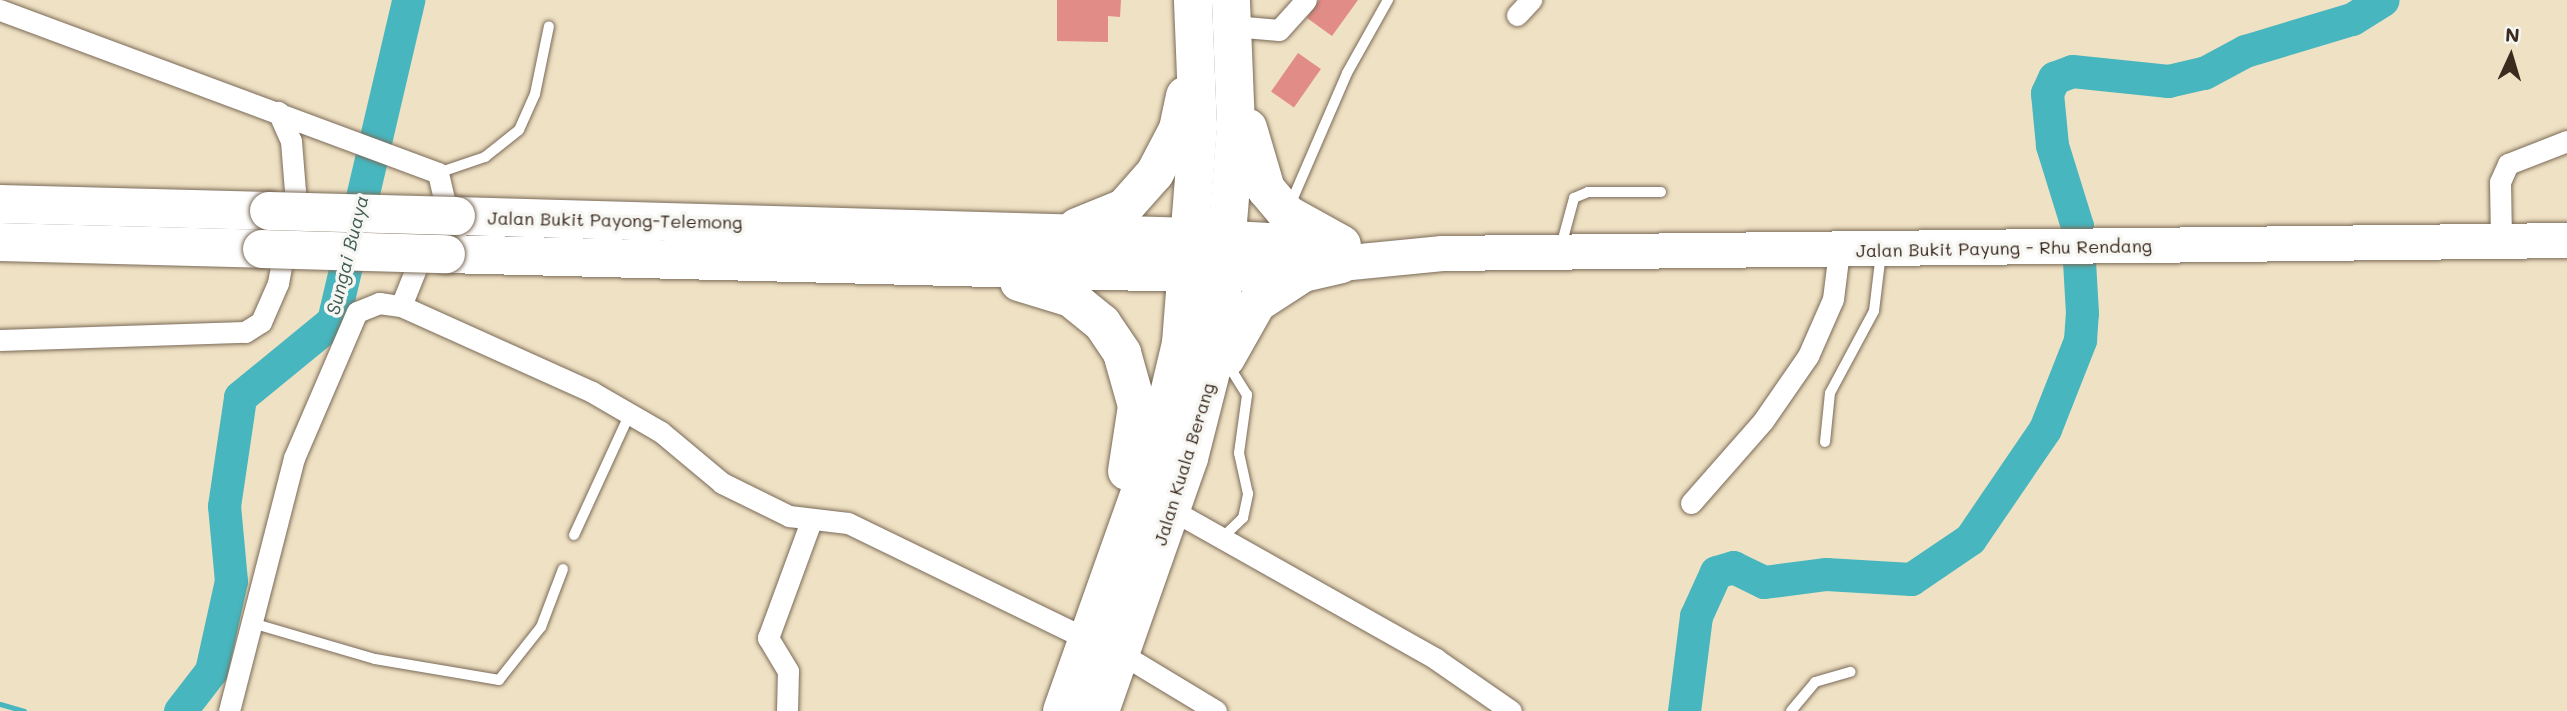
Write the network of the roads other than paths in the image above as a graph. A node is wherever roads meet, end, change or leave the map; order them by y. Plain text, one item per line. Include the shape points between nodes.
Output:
1 (1306, 0) edge
2 (1388, 0) edge
3 (0, 9) edge
4 (1232, 13) edge
5 (1194, 14) edge
6 (548, 26) dead end
7 (278, 112) junction
8 (2567, 142) edge
9 (438, 173) junction
10 (1661, 192) dead end
11 (0, 204) edge
12 (1287, 214) junction
13 (1055, 232) junction
14 (2501, 239) junction
15 (2567, 240) edge
16 (0, 242) edge
17 (1881, 250) junction
18 (1839, 251) junction
19 (1560, 253) junction
20 (1341, 254) junction
21 (1192, 255) junction
22 (1229, 256) junction
23 (840, 264) junction
24 (401, 306) junction
25 (0, 340) edge
26 (1226, 358) junction
27 (630, 413) junction
28 (1203, 414) junction
29 (1825, 442) dead end
30 (1690, 503) dead end
31 (1172, 510) junction
32 (811, 522) junction
33 (574, 535) dead end
34 (1223, 537) junction
35 (564, 569) dead end
36 (1104, 597) junction
37 (252, 623) junction
38 (1104, 646) junction
39 (1852, 672) dead end
40 (229, 711) edge
41 (787, 711) edge
42 (1062, 711) edge
43 (1100, 711) edge
44 (1216, 711) edge
45 (1511, 711) edge
46 (1791, 711) edge

1 - 4 street via 1279,30
2 - 12 lane via 1347,72
3 - 7 street
4 - 12 highway via 1252,159
4 - 22 highway, Jalan Kuala Berang
5 - 13 highway via 1178,130 1156,173 1124,208 1100,223
5 - 21 highway, Jalan Kuala Berang
6 - 9 lane via 535,94 519,130 485,157
7 - 9 street
7 - 25 street via 291,141 295,191 278,283 261,322 245,332
8 - 14 street via 2508,164 2500,182
9 - 24 street via 444,199
10 - 19 lane via 1596,191 1574,198
11 - 13 highway, Jalan Bukit Payong-Telemong, bridge
12 - 20 highway
13 - 21 highway, Jalan Bukit Payong-Telemong
14 - 15 main road, Jalan Bukit Payung - Rhu Rendang
14 - 17 main road, Jalan Bukit Payung - Rhu Rendang
16 - 23 highway, Jalan Bukit Payong-Telemong, bridge
17 - 18 main road, Jalan Bukit Payung - Rhu Rendang
17 - 29 lane via 1874,311 1830,393
18 - 19 main road, Jalan Bukit Payung - Rhu Rendang
18 - 30 street via 1833,299 1808,356 1763,421
19 - 20 main road, Jalan Bukit Payung - Rhu Rendang
20 - 22 main road, Jalan Bukit Payung - Rhu Rendang
20 - 26 highway via 1256,303
21 - 22 highway, Jalan Bukit Payong-Telemong
21 - 23 highway, Jalan Bukit Payong-Telemong
21 - 36 highway, Jalan Kuala Berang via 1157,444
22 - 28 highway, Jalan Kuala Berang
23 - 36 highway via 1051,288 1102,323 1122,353 1137,406
24 - 27 street
24 - 37 street via 379,303 357,312 333,361 294,458
26 - 28 highway
26 - 34 lane via 1247,395 1239,453 1248,494 1243,518
27 - 32 street via 722,483
27 - 33 lane
28 - 31 highway, Jalan Kuala Berang
31 - 34 street
31 - 38 highway, Jalan Kuala Berang
32 - 38 street via 849,523
32 - 41 street via 768,638 788,670
34 - 45 street via 1436,659
35 - 37 lane via 541,627 499,680 375,659
36 - 38 highway, Jalan Kuala Berang
37 - 40 street
38 - 42 highway, Jalan Kuala Berang
38 - 43 highway, Jalan Kuala Berang
38 - 44 street
39 - 46 lane via 1825,675

